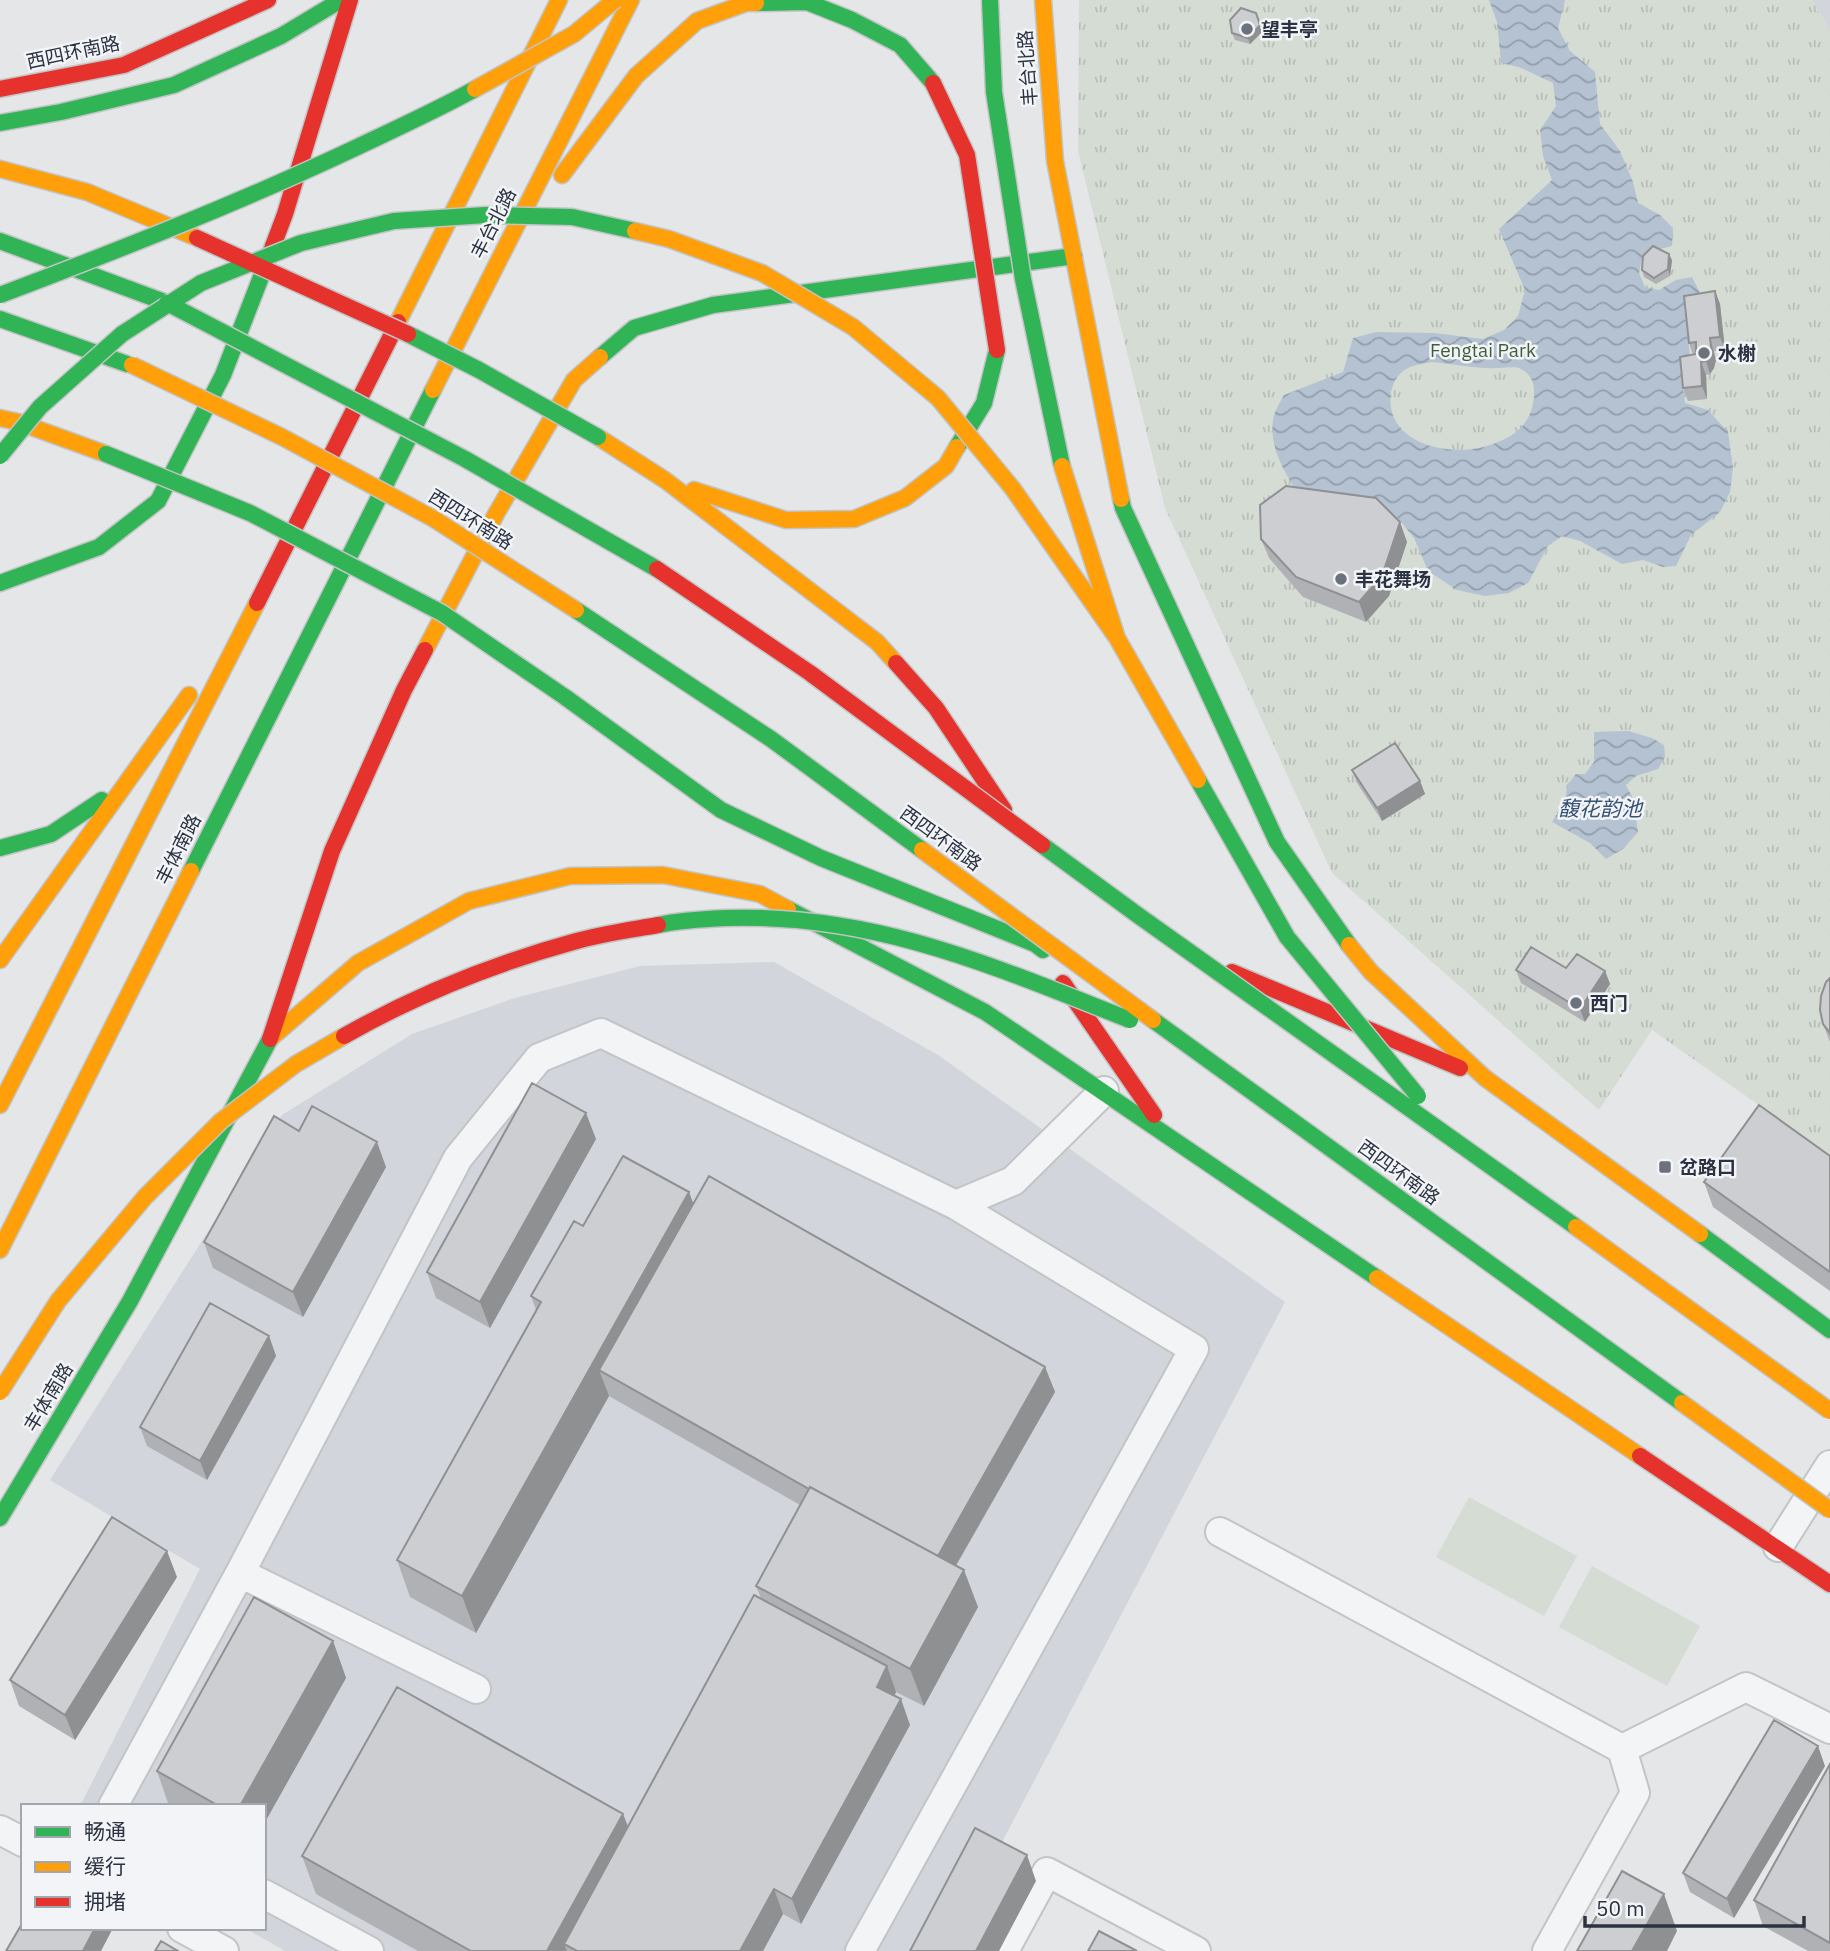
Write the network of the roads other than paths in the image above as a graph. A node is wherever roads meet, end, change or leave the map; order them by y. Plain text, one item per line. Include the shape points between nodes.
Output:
1 (268, 0) edge
2 (341, 0) edge
3 (350, 0) edge
4 (559, 0) edge
5 (615, 0) edge
6 (631, 0) edge
7 (990, 0) edge
8 (1043, 0) edge
9 (0, 89) edge
10 (0, 123) edge
11 (0, 169) edge
12 (0, 241) edge
13 (1074, 256) junction
14 (496, 264) junction
15 (0, 295) edge
16 (0, 319) edge
17 (0, 421) edge
18 (0, 456) edge
19 (394, 466) joint
20 (665, 480) junction
21 (0, 583) edge
22 (258, 600) junction
23 (1117, 638) junction
24 (122, 787) junction
25 (0, 848) edge
26 (1035, 944) junction
27 (0, 960) edge
28 (1209, 962) junction
29 (271, 1038) junction
30 (1180, 1040) junction
31 (1485, 1078) junction
32 (1104, 1091) junction
33 (0, 1105) edge
34 (1168, 1134) junction
35 (1451, 1136) junction
36 (956, 1205) junction
37 (0, 1250) edge
38 (1830, 1330) edge
39 (1774, 1370) junction
40 (0, 1392) edge
41 (1826, 1408) edge
42 (1830, 1465) edge
43 (5, 1497) edge
44 (1823, 1505) edge
45 (0, 1518) edge
46 (1220, 1532) dead end
47 (1778, 1547) junction
48 (240, 1573) junction
49 (1830, 1584) edge
50 (476, 1689) dead end
51 (1830, 1729) edge
52 (1622, 1749) junction
53 (114, 1804) edge
54 (0, 1830) edge
55 (21, 1841) edge
56 (266, 1895) edge
57 (186, 1930) edge
58 (224, 1951) edge
59 (369, 1951) edge
60 (860, 1951) edge
61 (1004, 1951) edge
62 (1196, 1951) edge
63 (1547, 1951) edge

1 - 9 main road, 西四环南路 via 124,65
2 - 10 main road via 281,36 174,85
3 - 21 main road via 276,239 223,375 158,501 99,547
4 - 22 main road
5 - 15 main road, bridge via 574,34 444,106 272,186
6 - 14 main road, 丰台北路
7 - 23 main road, bridge via 994,92 1023,279 1056,445
8 - 13 main road, 丰台北路 via 1055,161
11 - 20 main road, bridge via 87,192 374,317 479,370
12 - 35 main road, bridge via 167,303 465,459 660,571 810,673 1139,916
13 - 29 main road via 713,305 634,328 574,380 496,514 404,690 332,851
13 - 31 main road via 1123,508 1277,842 1371,972
14 - 19 main road, 丰台北路
14 - 20 main road, bridge via 636,76 697,21 746,3 807,2 900,45 933,83 967,155 997,350 984,403 946,466 905,498 854,519 786,520
16 - 30 main road, 西四环南路, bridge via 132,365 282,437 434,519 771,739
17 - 26 main road, 西四环南路, bridge via 19,422 106,454 250,513 442,613 721,810 821,858
18 - 23 main road, bridge via 40,407 122,334 201,283 301,243 394,221 486,215 572,217 669,239 762,273 853,327 938,398 1013,489
19 - 37 main road, 丰体南路
20 - 28 main road via 877,642 936,708 1004,810
22 - 24 main road
22 - 33 main road
23 - 35 main road, bridge via 1287,937
24 - 25 main road via 51,834
24 - 27 main road
26 - 34 main road
26 - 44 main road, 西四环南路
28 - 31 main road
28 - 39 main road
29 - 32 main road via 358,963 469,901 570,876 663,875 760,894 985,1012
29 - 43 main road, 丰体南路 via 130,1301
30 - 40 main road, bridge via 927,944 845,925 769,917 681,920 575,941 479,972 394,1009 296,1064 220,1121 145,1197 58,1301
30 - 44 main road, 西四环南路, bridge
31 - 38 main road
32 - 34 main road
32 - 36 street via 1013,1181
34 - 47 main road
35 - 39 main road, bridge
36 - 48 street via 601,1033 539,1058 458,1158
36 - 60 street via 1194,1349
39 - 41 main road
42 - 44 street
43 - 45 main road, 丰体南路
44 - 47 street
46 - 52 street
47 - 49 main road
48 - 50 street
48 - 53 street
51 - 52 street via 1746,1687
52 - 63 street via 1635,1793
54 - 55 street
56 - 59 street
57 - 58 street
61 - 62 street via 1047,1872

